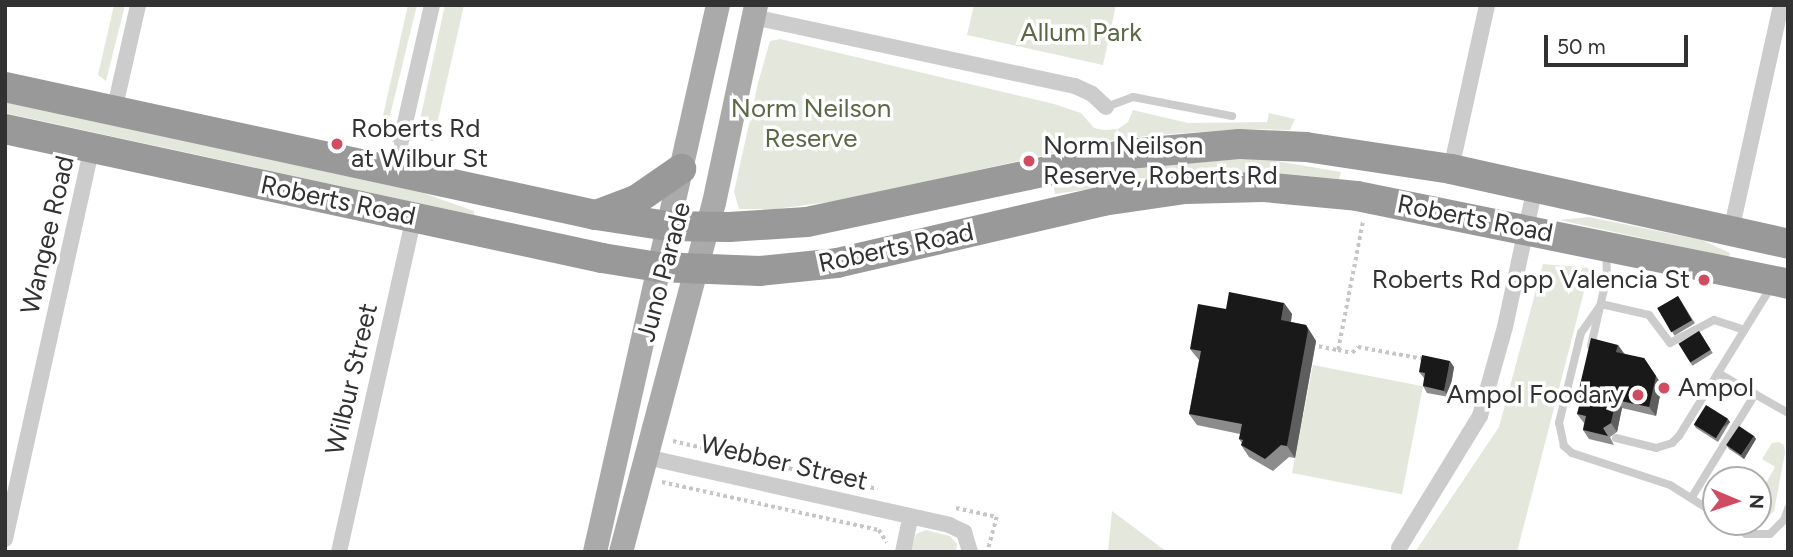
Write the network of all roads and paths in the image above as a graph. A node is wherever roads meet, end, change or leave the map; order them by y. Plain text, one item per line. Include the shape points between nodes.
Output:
1 (138, 5) edge
2 (432, 5) edge
3 (718, 5) edge
4 (1487, 5) edge
5 (1781, 5) edge
6 (755, 11) edge
7 (5, 87) edge
8 (1106, 107) joint
9 (114, 111) junction
10 (1232, 116) dead end
11 (5, 129) edge
12 (92, 148) junction
13 (681, 169) junction
14 (1451, 169) junction
15 (394, 171) junction
16 (1535, 187) junction
17 (596, 215) junction
18 (414, 217) junction
19 (1364, 218) dead end
20 (668, 226) junction
21 (707, 228) junction
22 (1526, 230) junction
23 (1731, 231) junction
24 (1788, 244) edge
25 (1605, 245) junction
26 (658, 267) junction
27 (696, 270) junction
28 (1781, 283) edge
29 (1601, 304) junction
30 (1744, 330) junction
31 (1312, 345) dead end
32 (1338, 350) junction
33 (1432, 360) edge
34 (1587, 362) edge
35 (1718, 373) junction
36 (1755, 394) junction
37 (1788, 413) edge
38 (1616, 438) dead end
39 (646, 457) junction
40 (662, 482) dead end
41 (1692, 497) junction
42 (1702, 504) edge
43 (1788, 509) edge
44 (911, 517) junction
45 (1772, 532) edge
46 (5, 539) edge
47 (1399, 548) dead end
48 (339, 552) edge
49 (595, 552) edge
50 (621, 552) edge
51 (885, 552) edge
52 (903, 552) edge
53 (970, 552) edge

1 - 9 street
2 - 15 street
3 - 13 main road, Juno Parade
4 - 14 street
5 - 23 street
6 - 8 street via 1075,86
6 - 21 main road, Juno Parade
7 - 9 highway, Roberts Road
8 - 10 lane via 1133,97
9 - 15 highway, Roberts Road
11 - 12 highway, Roberts Road
12 - 18 highway, Roberts Road
12 - 46 street, Wangee Road
13 - 17 highway via 620,209
13 - 20 main road, Juno Parade
14 - 16 highway, Roberts Road
14 - 21 highway, Roberts Road via 1307,147 1240,144 1149,150 843,216
15 - 17 highway, Roberts Road
16 - 22 street
16 - 23 highway, Roberts Road
17 - 20 highway, Roberts Road
18 - 26 highway, Roberts Road
18 - 48 street, Wilbur Street
19 - 32 path
20 - 21 highway, Roberts Road
20 - 26 main road, Juno Parade
21 - 27 main road, Juno Parade
22 - 25 highway, Roberts Road
22 - 27 highway, Roberts Road via 1313,191 1185,189 1103,201 838,263 760,271
22 - 47 street via 1480,416
23 - 24 highway, Roberts Road
25 - 28 highway, Roberts Road
25 - 29 lane via 1607,276
26 - 27 highway, Roberts Road
26 - 49 main road, Juno Parade
27 - 39 main road, Juno Parade
28 - 30 lane
29 - 30 lane via 1649,315 1670,344 1714,320
29 - 34 lane
29 - 41 lane via 1581,333 1559,424 1564,446 1572,453 1670,485
30 - 35 lane
31 - 32 path
32 - 33 path via 1352,353 1358,347
35 - 36 lane
35 - 38 lane via 1672,443 1656,448
36 - 37 lane
36 - 41 lane
39 - 44 street, Webber Street
39 - 50 main road, Juno Parade
40 - 51 path via 879,530 887,541
41 - 42 lane
43 - 45 lane
44 - 52 street
44 - 53 street, Webber Street via 957,527 968,539

